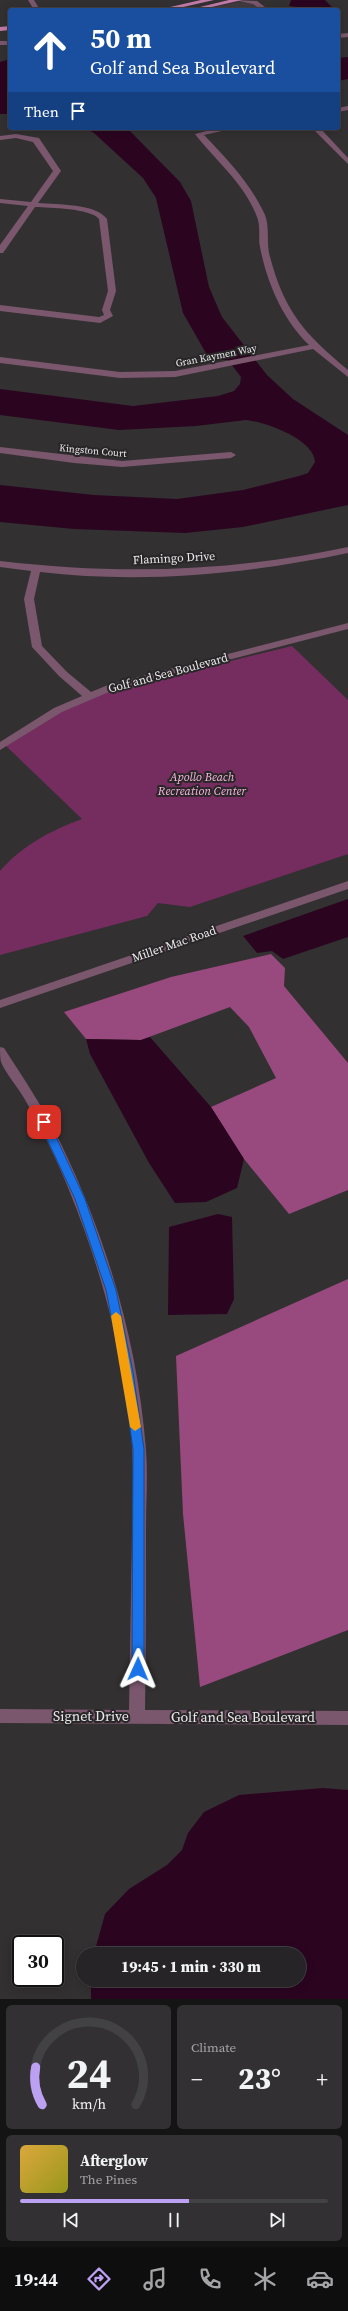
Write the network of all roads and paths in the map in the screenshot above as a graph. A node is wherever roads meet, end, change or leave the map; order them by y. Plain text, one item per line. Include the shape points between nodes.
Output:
1 (211, 0) edge
2 (238, 0) edge
3 (170, 8) edge
4 (200, 8) edge
5 (268, 8) edge
6 (220, 130) edge
7 (318, 130) edge
8 (0, 138) edge
9 (348, 162) edge
10 (0, 201) edge
11 (34, 203) junction
12 (0, 251) edge
13 (0, 308) edge
14 (315, 346) junction
15 (0, 360) edge
16 (348, 374) edge
17 (0, 450) edge
18 (231, 455) dead end
19 (348, 550) edge
20 (0, 564) edge
21 (36, 569) junction
22 (348, 626) edge
23 (89, 696) junction
24 (0, 747) edge
25 (348, 885) edge
26 (0, 1004) edge
27 (0, 1051) edge
28 (0, 1716) edge
29 (137, 1716) junction
30 (348, 1718) edge

1 - 3 main road
2 - 4 main road
2 - 5 street via 255,2
6 - 14 street via 199,134 248,191 262,217 263,247 276,286 291,317
7 - 9 street
8 - 11 street via 16,136 36,140 57,171
10 - 11 street
11 - 12 street
11 - 13 street via 89,210 99,214 103,219 112,291 106,310 109,316 100,320
14 - 15 street, Gran Kaymen Way via 175,374 120,375
14 - 16 street
17 - 18 street, Kingston Court via 122,464
19 - 21 street, Flamingo Drive via 268,565 149,575
20 - 21 street, Flamingo Drive
21 - 23 street via 29,599 36,647
22 - 23 street, Golf and Sea Boulevard via 136,679
23 - 24 street, Golf and Sea Boulevard via 34,724
25 - 26 street, Miller Mac Road
27 - 29 street, Signet Drive via 52,1135 80,1199 111,1290 139,1449
28 - 29 street, Signet Drive
29 - 30 street, Golf and Sea Boulevard

